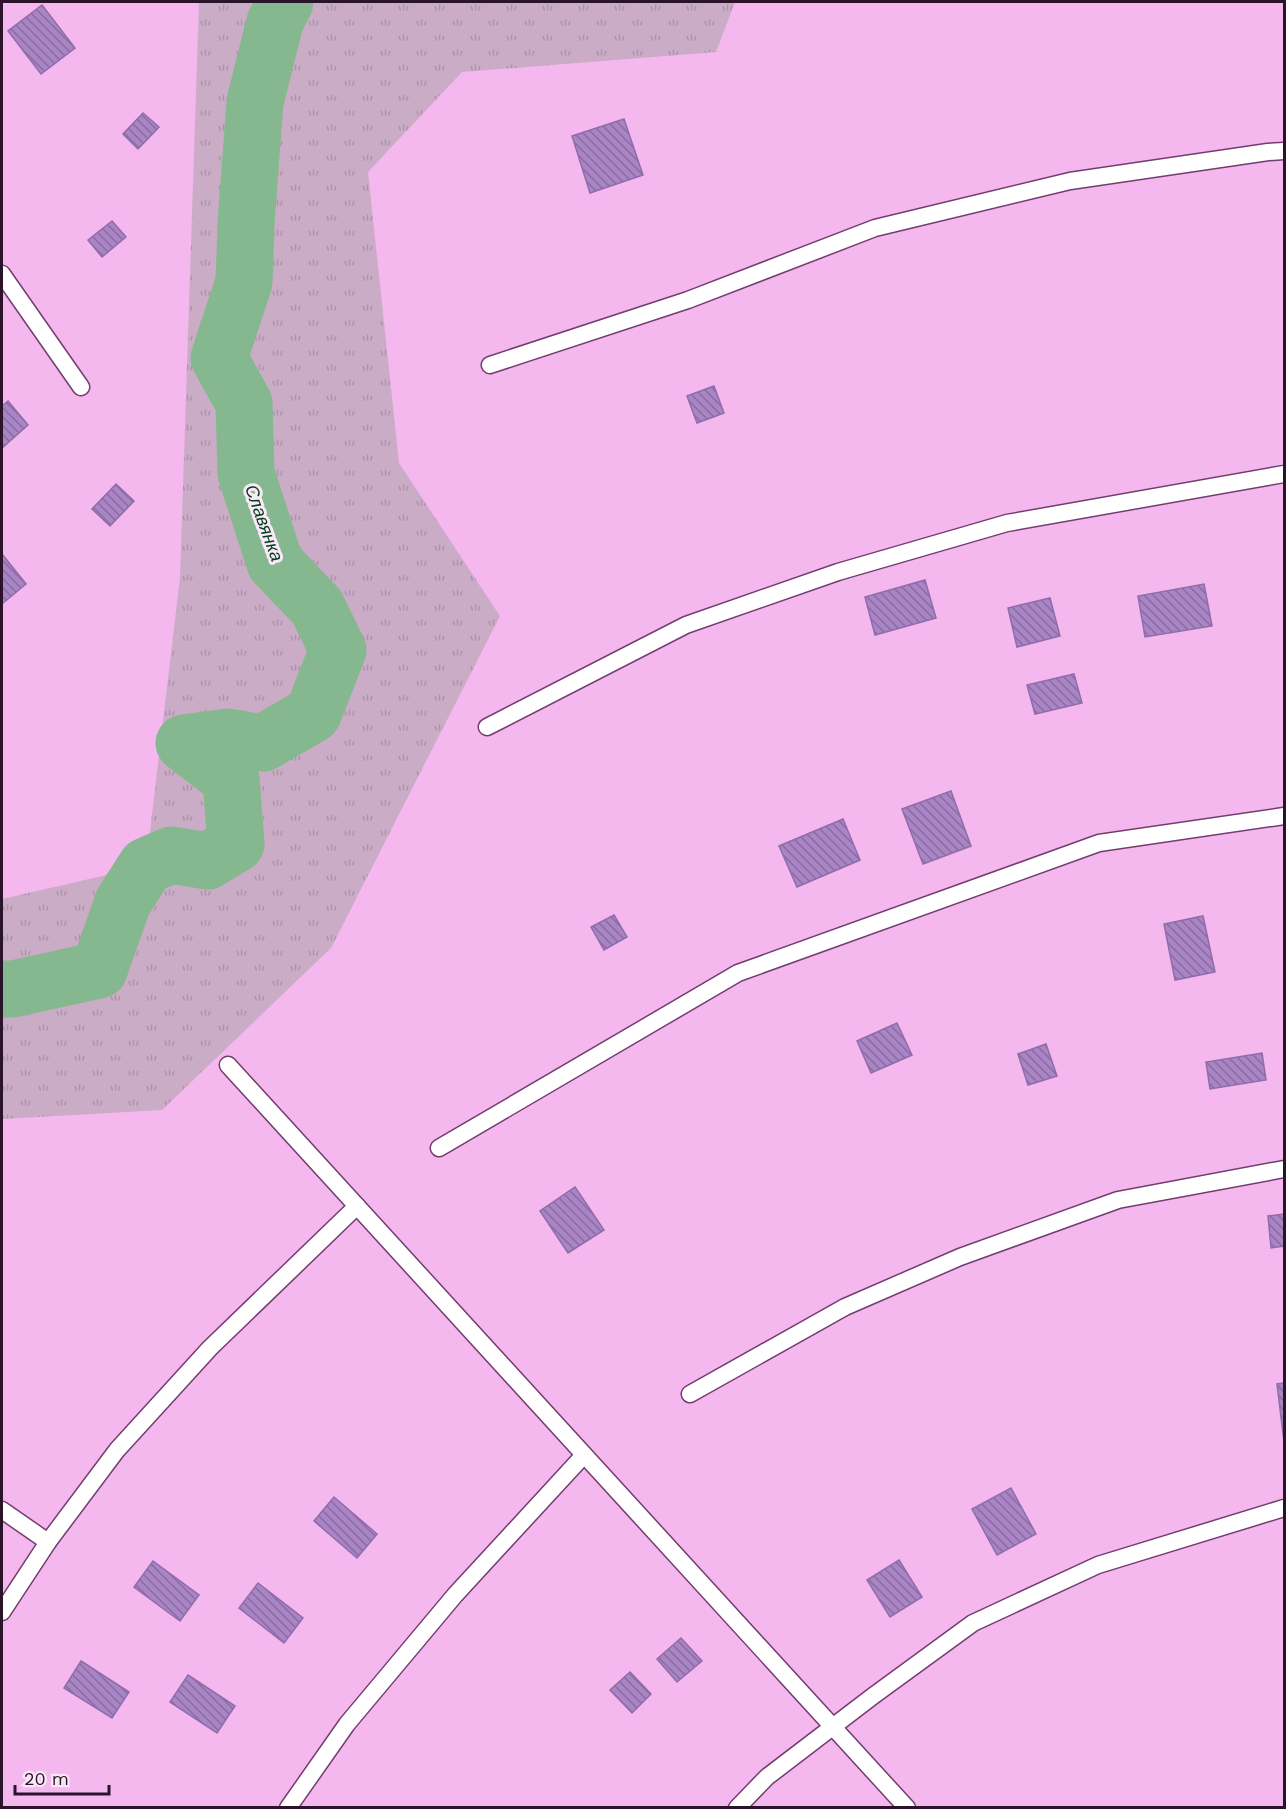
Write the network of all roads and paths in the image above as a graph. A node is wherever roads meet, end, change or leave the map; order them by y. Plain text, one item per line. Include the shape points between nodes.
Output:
1 (1284, 151) edge
2 (2, 274) edge
3 (490, 365) dead end
4 (81, 387) dead end
5 (1284, 474) edge
6 (487, 728) dead end
7 (1284, 816) edge
8 (228, 1065) dead end
9 (439, 1148) dead end
10 (1284, 1169) edge
11 (357, 1206) junction
12 (690, 1394) dead end
13 (584, 1455) junction
14 (1284, 1508) edge
15 (2, 1509) edge
16 (48, 1542) junction
17 (2, 1612) edge
18 (833, 1726) junction
19 (288, 1808) edge
20 (737, 1808) edge
21 (907, 1808) edge

1 - 3 lane via 1070,181 875,228 688,300
2 - 4 lane
5 - 6 lane via 1007,523 838,572 686,626
7 - 9 lane via 1099,843 738,973
8 - 11 lane
10 - 12 lane via 1118,1200 960,1257 845,1307
11 - 13 lane
11 - 16 lane via 202,1357 117,1450
13 - 18 lane
13 - 19 lane via 455,1595 347,1724
14 - 18 lane via 1098,1565 973,1623
15 - 16 lane
16 - 17 lane
18 - 20 lane via 767,1777
18 - 21 lane

